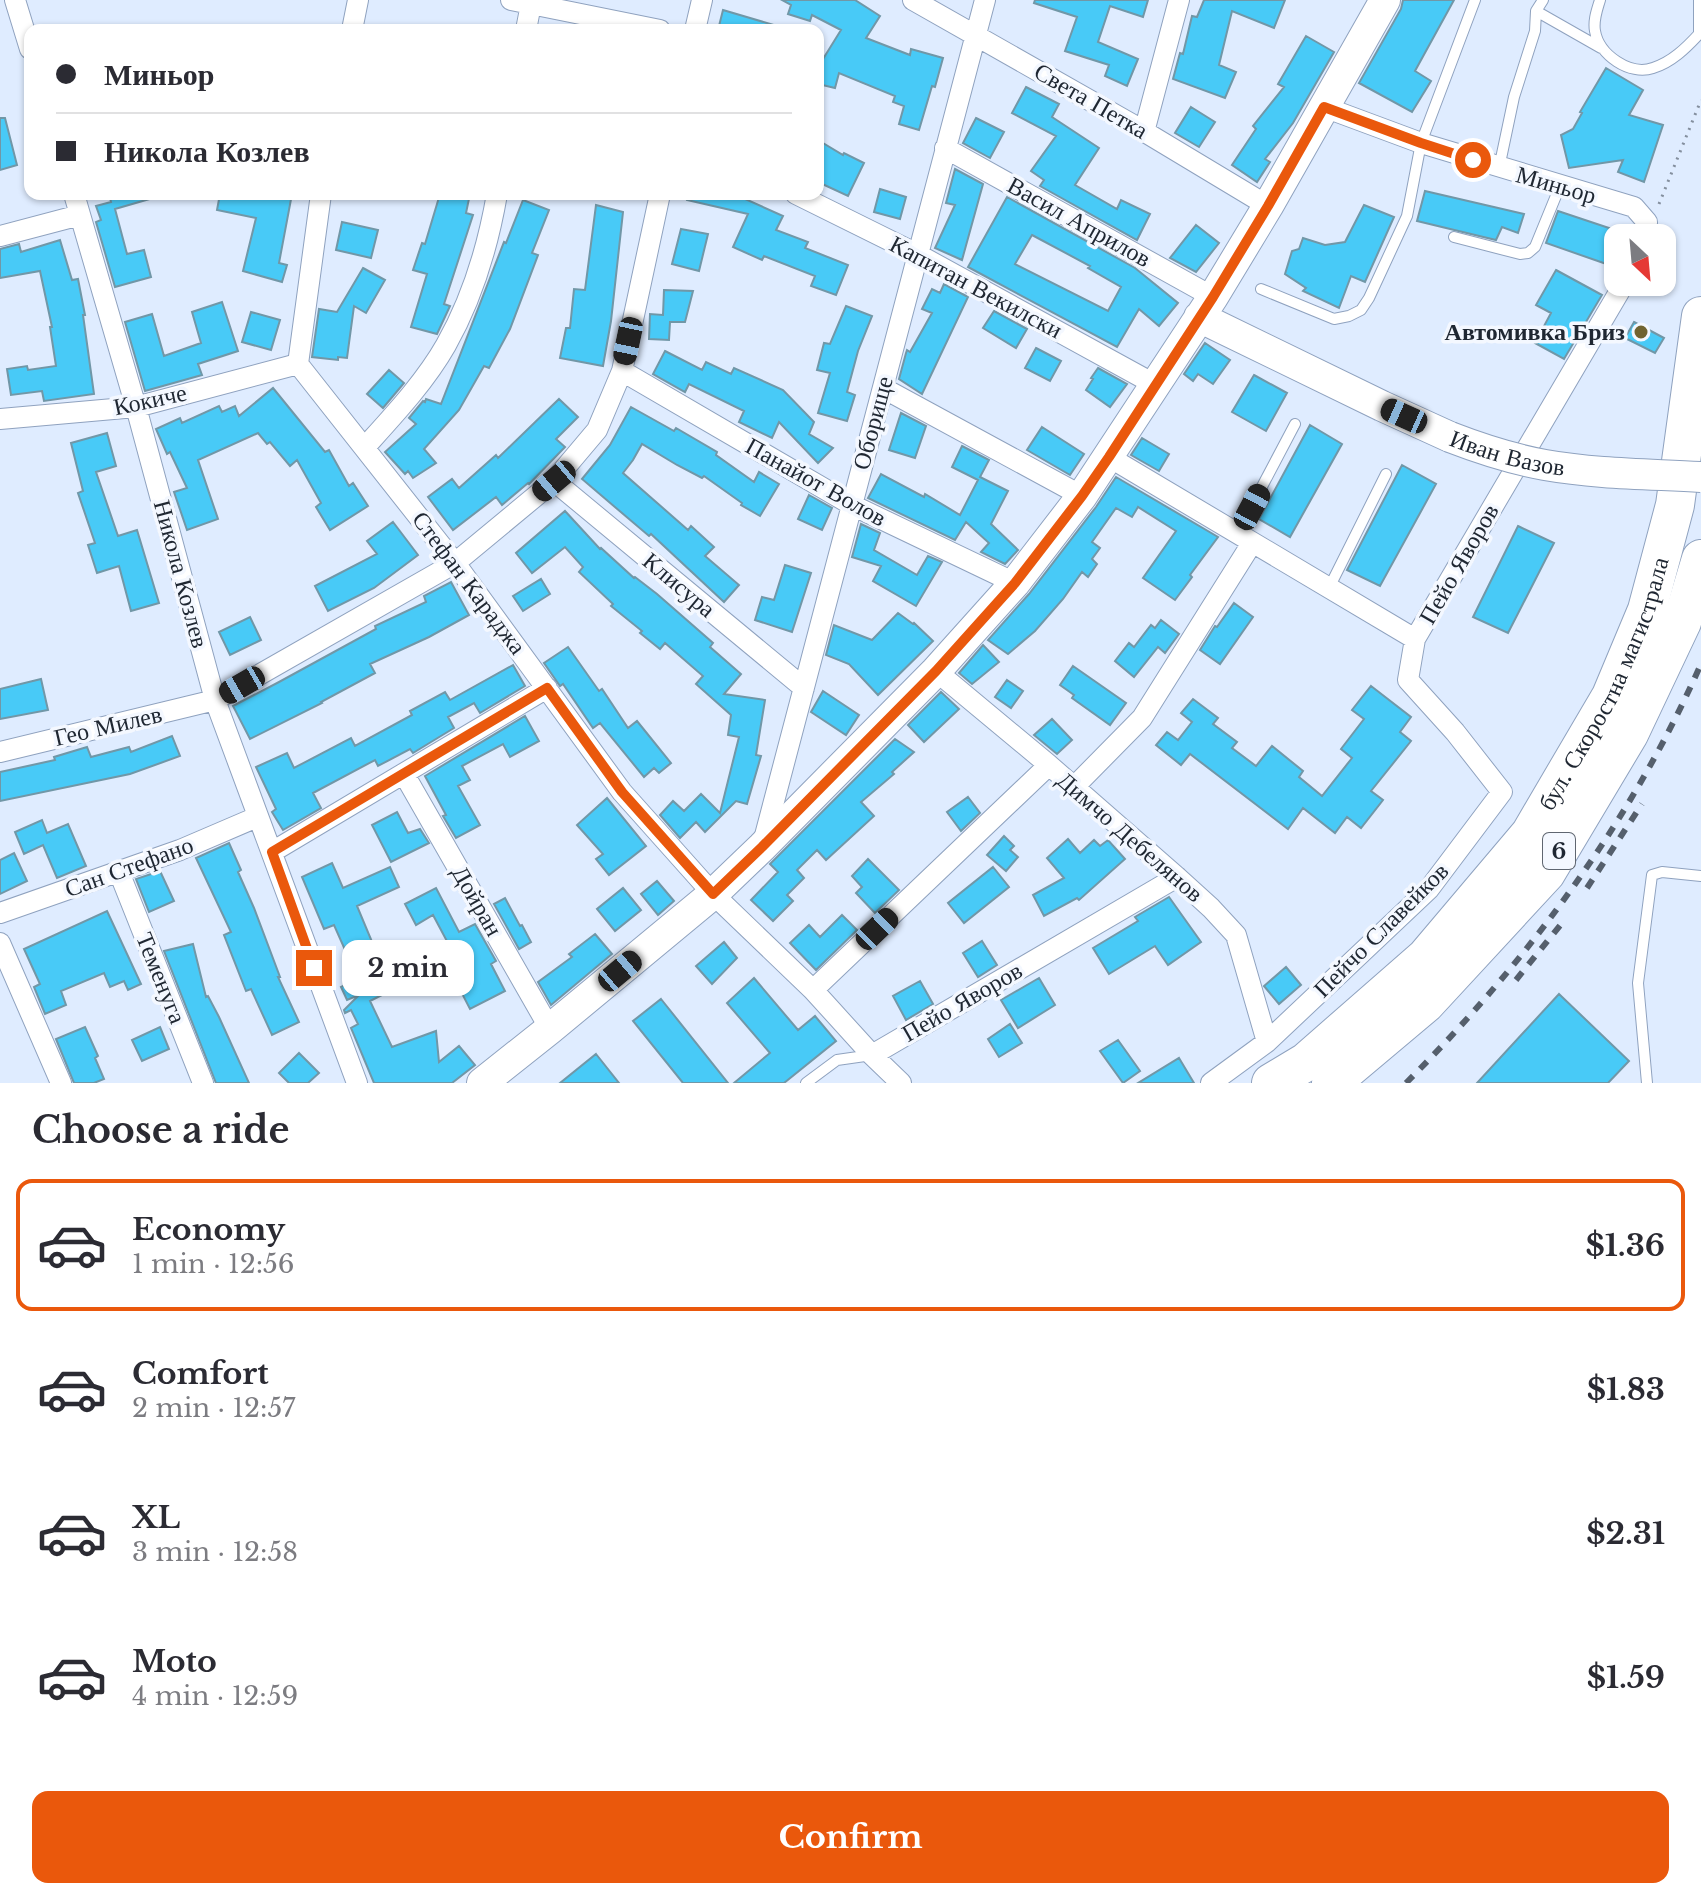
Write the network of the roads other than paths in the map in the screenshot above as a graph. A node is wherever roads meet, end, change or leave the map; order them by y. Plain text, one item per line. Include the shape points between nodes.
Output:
1 (15, 0) edge
2 (358, 0) edge
3 (702, 0) edge
4 (913, 0) edge
5 (985, 0) edge
6 (1179, 0) edge
7 (1475, 0) edge
8 (1543, 0) edge
9 (1600, 0) edge
10 (1699, 0) edge
11 (521, 2) edge
12 (1377, 2) edge
13 (1536, 11) junction
14 (353, 24) edge
15 (525, 24) edge
16 (630, 24) edge
17 (696, 24) edge
18 (24, 29) edge
19 (1700, 32) edge
20 (975, 34) junction
21 (1603, 49) junction
22 (1324, 107) junction
23 (1144, 132) junction
24 (1421, 143) junction
25 (945, 148) junction
26 (1499, 168) junction
27 (1560, 186) junction
28 (76, 200) edge
29 (319, 200) edge
30 (496, 200) edge
31 (659, 200) edge
32 (808, 200) edge
33 (1268, 206) junction
34 (80, 215) junction
35 (1650, 224) edge
36 (0, 236) edge
37 (1454, 237) dead end
38 (917, 254) junction
39 (1261, 289) dead end
40 (1617, 296) edge
41 (1206, 307) junction
42 (1701, 316) edge
43 (298, 364) junction
44 (622, 371) junction
45 (1154, 384) junction
46 (883, 388) junction
47 (136, 407) junction
48 (0, 419) edge
49 (1295, 424) dead end
50 (365, 447) junction
51 (1109, 457) junction
52 (1386, 474) dead end
53 (1701, 477) edge
54 (554, 481) junction
55 (1082, 496) junction
56 (852, 505) junction
57 (1245, 538) junction
58 (1701, 559) edge
59 (455, 563) junction
60 (1015, 583) junction
61 (1329, 588) junction
62 (1415, 639) junction
63 (936, 671) junction
64 (547, 688) junction
65 (804, 688) junction
66 (215, 700) junction
67 (0, 752) edge
68 (1049, 765) junction
69 (404, 774) junction
70 (1073, 788) junction
71 (257, 817) junction
72 (762, 847) junction
73 (272, 852) junction
74 (119, 872) junction
75 (1701, 876) edge
76 (1177, 877) junction
77 (713, 894) junction
78 (0, 913) edge
79 (0, 943) edge
80 (813, 990) junction
81 (550, 1029) junction
82 (1267, 1042) junction
83 (872, 1055) junction
84 (61, 1083) edge
85 (203, 1083) edge
86 (357, 1083) edge
87 (482, 1083) edge
88 (806, 1083) edge
89 (901, 1083) edge
90 (1211, 1083) edge
91 (1271, 1083) edge
92 (1331, 1083) edge
93 (1647, 1083) edge

1 - 18 street
2 - 14 street
3 - 17 street
4 - 20 street, Света Петка
5 - 20 street, Оборище
6 - 23 street
7 - 24 lane
8 - 13 lane
9 - 21 lane via 1595,33
10 - 19 lane
11 - 15 street
11 - 16 street
12 - 22 main road
13 - 21 lane
13 - 26 lane
19 - 21 lane via 1683,51 1650,70 1616,62
20 - 23 street, Света Петка
20 - 25 street, Оборище
22 - 24 street, Миньор
22 - 33 main road
23 - 33 street, Света Петка
24 - 26 street, Миньор
24 - 39 lane via 1407,216 1361,310 1334,319
25 - 38 street, Оборище
25 - 41 street, Васил Априлов
26 - 27 street, Миньор
27 - 35 street, Миньор via 1634,207
27 - 37 lane via 1528,253
28 - 34 street, Никола Козлев
29 - 43 street
30 - 50 street via 473,286 445,347 407,401
31 - 44 street, Гео Милев
32 - 38 street, Капитан Векилски
33 - 41 main road
34 - 36 street
34 - 47 street, Никола Козлев
38 - 45 street, Капитан Векилски
38 - 46 street, Оборище
40 - 62 street, Пейо Яворов
41 - 45 main road
41 - 53 main road, Иван Вазов, bridge via 1382,406 1450,437 1545,465
42 - 91 highway, бул. Скоростна магистрала / 6 via 1675,505 1647,610 1611,696 1530,834 1426,957 1306,1062
43 - 47 street, Кокиче
43 - 50 street, Стефан Караджа
44 - 54 street, Гео Милев via 597,430
44 - 56 street, Панайот Волов
45 - 51 main road
46 - 55 street
46 - 56 street, Оборище
47 - 48 street, Кокиче
47 - 66 street, Никола Козлев
49 - 57 lane
50 - 59 street, Стефан Караджа
51 - 55 main road
51 - 57 street
52 - 61 lane
54 - 59 street, Гео Милев
54 - 65 street, Клисура
55 - 60 main road
56 - 60 street, Панайот Волов
56 - 65 street, Оборище
57 - 61 street
57 - 70 street via 1142,718
58 - 92 highway, бул. Скоростна магистрала / 6 via 1682,622 1629,734 1546,873 1425,1004
59 - 64 street, Стефан Караджа
59 - 66 street, Гео Милев
60 - 63 main road
61 - 62 street
62 - 82 street, Пейчо Славейков via 1408,680 1502,792 1429,889
63 - 68 street, Димчо Дебелянов
63 - 72 main road
64 - 69 street
64 - 77 street, Стефан Караджа via 622,792
65 - 72 street, Оборище
66 - 67 street, Гео Милев
66 - 71 street, Никола Козлев
68 - 70 street, Димчо Дебелянов
68 - 80 street
69 - 73 street
69 - 81 street, Дойран
70 - 76 street, Димчо Дебелянов
71 - 73 street, Никола Козлев
71 - 74 street, Сан Стефано
72 - 77 main road
73 - 86 street, Никола Козлев
74 - 78 street, Сан Стефано
74 - 85 street, Теменуга
75 - 93 lane via 1652,875 1638,983
76 - 82 street, Димчо Дебелянов via 1236,935
76 - 83 street, Пейо Яворов
77 - 80 street, Стефан Караджа
77 - 81 main road
79 - 84 street
80 - 83 street, Стефан Караджа
81 - 87 main road
82 - 90 street, Пейчо Славейков
83 - 88 lane via 837,1060
83 - 89 street, Стефан Караджа

